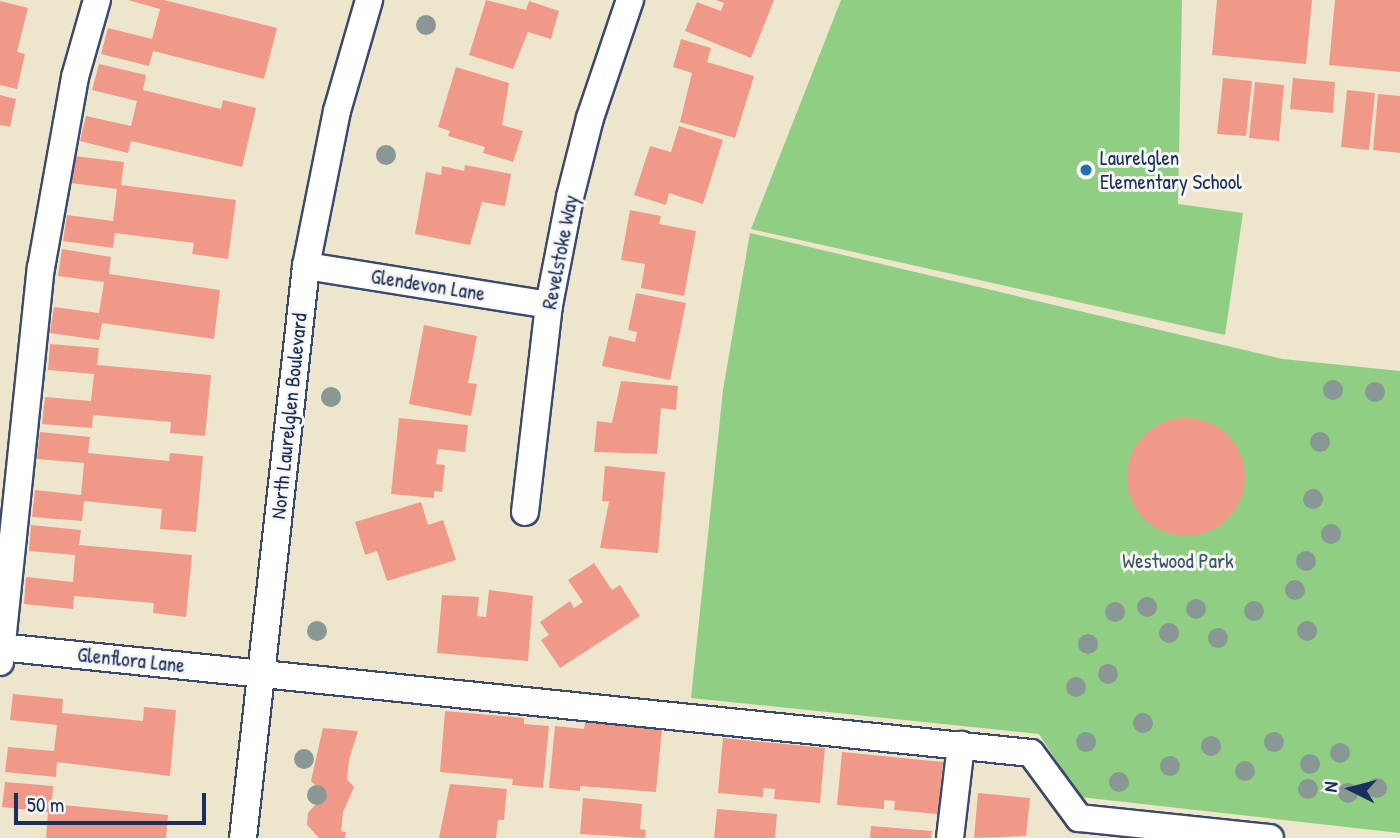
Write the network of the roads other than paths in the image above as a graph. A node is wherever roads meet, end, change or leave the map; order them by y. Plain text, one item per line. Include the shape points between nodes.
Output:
1 (97, 0) edge
2 (369, 0) edge
3 (630, 0) edge
4 (306, 266) junction
5 (549, 304) junction
6 (525, 512) dead end
7 (1, 653) edge
8 (262, 674) junction
9 (961, 746) junction
10 (243, 838) edge
11 (950, 838) edge
12 (1270, 838) edge

1 - 7 street via 75,77 41,268
2 - 4 street, North Laurelglen Boulevard via 337,111
3 - 5 street, Revelstoke Way via 590,118
4 - 5 street, Glendevon Lane
4 - 8 street, North Laurelglen Boulevard
5 - 6 street, Revelstoke Way
7 - 8 street, Glenflora Lane
8 - 9 street, Glenflora Lane
8 - 10 street, North Laurelglen Boulevard
9 - 11 street
9 - 12 street, Glenflora Lane via 1031,753 1079,818

